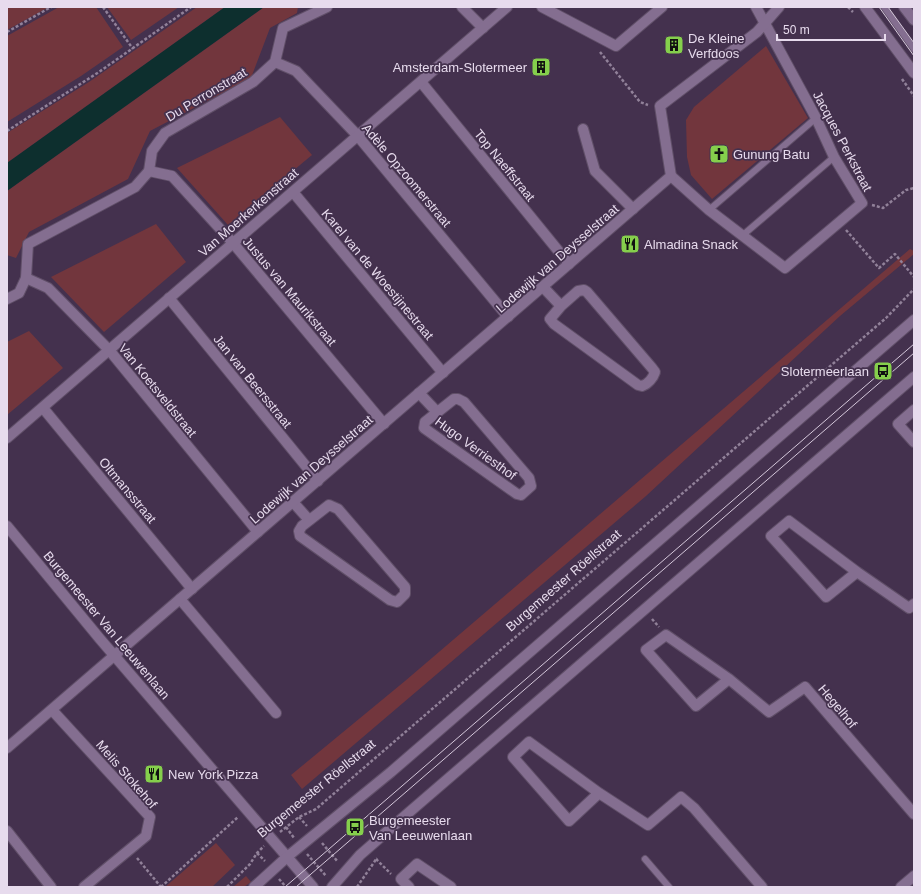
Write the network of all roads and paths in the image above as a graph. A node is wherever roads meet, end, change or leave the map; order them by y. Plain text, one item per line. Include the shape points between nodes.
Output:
1 (51, 7) edge
2 (103, 7) edge
3 (191, 7) edge
4 (327, 7) edge
5 (462, 7) edge
6 (507, 7) edge
7 (542, 7) edge
8 (662, 7) edge
9 (756, 7) edge
10 (779, 7) edge
11 (865, 7) edge
12 (884, 7) edge
13 (904, 7) edge
14 (555, 11) edge
15 (914, 20) edge
16 (765, 22) junction
17 (484, 28) junction
18 (7, 32) edge
19 (596, 47) dead end
20 (133, 49) junction
21 (914, 49) edge
22 (276, 62) junction
23 (914, 73) edge
24 (421, 82) junction
25 (660, 108) junction
26 (816, 118) junction
27 (583, 129) dead end
28 (7, 131) edge
29 (358, 135) junction
30 (834, 157) junction
31 (149, 171) junction
32 (671, 176) junction
33 (914, 188) edge
34 (293, 192) junction
35 (862, 203) junction
36 (633, 209) junction
37 (709, 210) junction
38 (839, 222) junction
39 (743, 235) junction
40 (233, 243) junction
41 (569, 264) junction
42 (914, 276) edge
43 (26, 278) junction
44 (543, 287) junction
45 (914, 289) edge
46 (169, 298) junction
47 (7, 299) edge
48 (561, 306) junction
49 (508, 317) junction
50 (914, 320) edge
51 (110, 351) junction
52 (443, 373) junction
53 (914, 377) edge
54 (419, 393) junction
55 (43, 408) junction
56 (914, 410) edge
57 (437, 412) junction
58 (384, 424) junction
59 (7, 438) edge
60 (914, 442) edge
61 (318, 481) junction
62 (293, 502) junction
63 (309, 520) junction
64 (7, 526) edge
65 (258, 532) junction
66 (856, 572) junction
67 (192, 589) junction
68 (180, 599) junction
69 (914, 604) edge
70 (114, 656) junction
71 (729, 679) junction
72 (52, 710) junction
73 (276, 713) dead end
74 (7, 748) edge
75 (599, 793) junction
76 (246, 810) junction
77 (914, 814) edge
78 (299, 817) junction
79 (286, 827) junction
80 (7, 831) edge
81 (314, 834) junction
82 (271, 839) junction
83 (300, 846) junction
84 (130, 849) junction
85 (286, 856) junction
86 (376, 859) dead end
87 (645, 859) dead end
88 (347, 872) junction
89 (914, 876) edge
90 (405, 883) edge
91 (165, 884) junction
92 (333, 886) edge
93 (358, 886) dead end
94 (51, 887) edge
95 (84, 887) edge
96 (161, 887) edge
97 (167, 887) edge
98 (227, 887) edge
99 (254, 887) edge
100 (313, 887) edge
101 (451, 887) edge
102 (669, 887) edge
103 (762, 887) edge
104 (901, 887) edge

1 - 18 path
2 - 20 path
3 - 20 path
4 - 22 street via 284,28
5 - 17 street
6 - 17 street, Van Moerkerkenstraat
7 - 14 street
8 - 14 street via 616,46
9 - 16 street, Jacques Perkstraat
10 - 16 street
11 - 23 street
12 - 21 lane
13 - 15 street
16 - 25 street via 757,32
16 - 26 street, Jacques Perkstraat
17 - 24 street, Van Moerkerkenstraat
19 - 25 path via 640,102
20 - 28 path
22 - 29 street, Adèle Opzoomerstraat via 296,71
22 - 31 street, Du Perronstraat via 253,82 165,133 152,151
24 - 29 street, Van Moerkerkenstraat
24 - 41 street, Top Naeffstraat
25 - 32 street
26 - 30 street, Jacques Perkstraat
26 - 37 lane
27 - 36 street, Lodewijk van Deysselstraat via 596,171
29 - 34 street, Van Moerkerkenstraat
29 - 49 street, Adèle Opzoomerstraat
30 - 35 street, Jacques Perkstraat
30 - 39 lane
31 - 40 street, Justus van Maurikstraat via 172,176
31 - 43 street via 135,187 28,244
32 - 36 street, Lodewijk van Deysselstraat
32 - 37 street, Jacques Perkstraat
33 - 35 path via 906,190 883,208
34 - 40 street, Van Moerkerkenstraat
34 - 52 street, Karel van de Woestijnestraat
35 - 38 street, Jacques Perkstraat
36 - 41 street, Lodewijk van Deysselstraat
37 - 39 street, Jacques Perkstraat
38 - 39 street, Jacques Perkstraat via 785,268
38 - 42 path via 879,268 895,254
40 - 46 street, Van Moerkerkenstraat
40 - 58 street, Justus van Maurikstraat
41 - 44 street, Lodewijk van Deysselstraat
43 - 47 street via 19,293
43 - 51 street, Van Koetsveldstraat via 48,288
44 - 48 street
44 - 49 street, Lodewijk van Deysselstraat
45 - 78 path, Burgemeester Röellstraat via 886,318 438,705 316,809
46 - 51 street, Van Moerkerkenstraat
46 - 61 street, Jan van Beersstraat
48 - 48 street via 551,316 554,324 638,385 646,385 655,372 584,290 578,291
49 - 52 street, Lodewijk van Deysselstraat
50 - 81 street via 391,772
51 - 55 street, Van Moerkerkenstraat
51 - 65 street, Van Koetsveldstraat
52 - 54 street, Lodewijk van Deysselstraat
53 - 88 street via 360,855
54 - 57 street, Hugo Verriesthof
54 - 58 street, Lodewijk van Deysselstraat
55 - 59 street, Van Moerkerkenstraat
55 - 67 street, Oltmansstraat
56 - 60 street via 898,424
57 - 57 street, Hugo Verriesthof via 454,399 464,402 532,482 528,490 521,495 517,494 426,430 423,425
58 - 61 street, Lodewijk van Deysselstraat
61 - 62 street, Lodewijk van Deysselstraat
62 - 63 street
62 - 65 street, Lodewijk van Deysselstraat
63 - 63 street via 299,531 302,539 393,602 403,598 405,587 338,509 329,505
64 - 70 street, Burgemeester Van Leeuwenlaan
65 - 67 street, Lodewijk van Deysselstraat
66 - 66 street via 826,597 772,536 789,521
66 - 69 street via 910,608
67 - 68 street, Lodewijk van Deysselstraat
68 - 70 street, Lodewijk van Deysselstraat
68 - 73 street
70 - 72 street, Lodewijk van Deysselstraat
70 - 76 street, Burgemeester Van Leeuwenlaan
71 - 71 street, Hegelhof via 696,706 646,650 666,635
71 - 77 street, Hegelhof via 769,712 805,687
72 - 74 street, Lodewijk van Deysselstraat
72 - 84 street, Melis Stokehof via 150,817 146,836
75 - 75 street via 569,821 513,757 529,742
75 - 103 street via 648,825 681,797 694,808
76 - 82 street, Burgemeester Van Leeuwenlaan
76 - 91 path
78 - 79 path, Burgemeester Röellstraat
78 - 81 path
79 - 82 path, Burgemeester Röellstraat
79 - 83 path
80 - 94 street
81 - 83 street
81 - 88 path
82 - 85 street, Burgemeester Van Leeuwenlaan
82 - 98 path, Burgemeester Röellstraat
83 - 85 street
83 - 92 path
84 - 95 street, Melis Stokehof
84 - 96 path
85 - 99 street
85 - 100 street, Burgemeester Van Leeuwenlaan
86 - 90 path via 394,877
87 - 102 lane
88 - 92 street
88 - 93 path
89 - 104 street
90 - 101 street via 418,864
91 - 96 path
91 - 97 path

